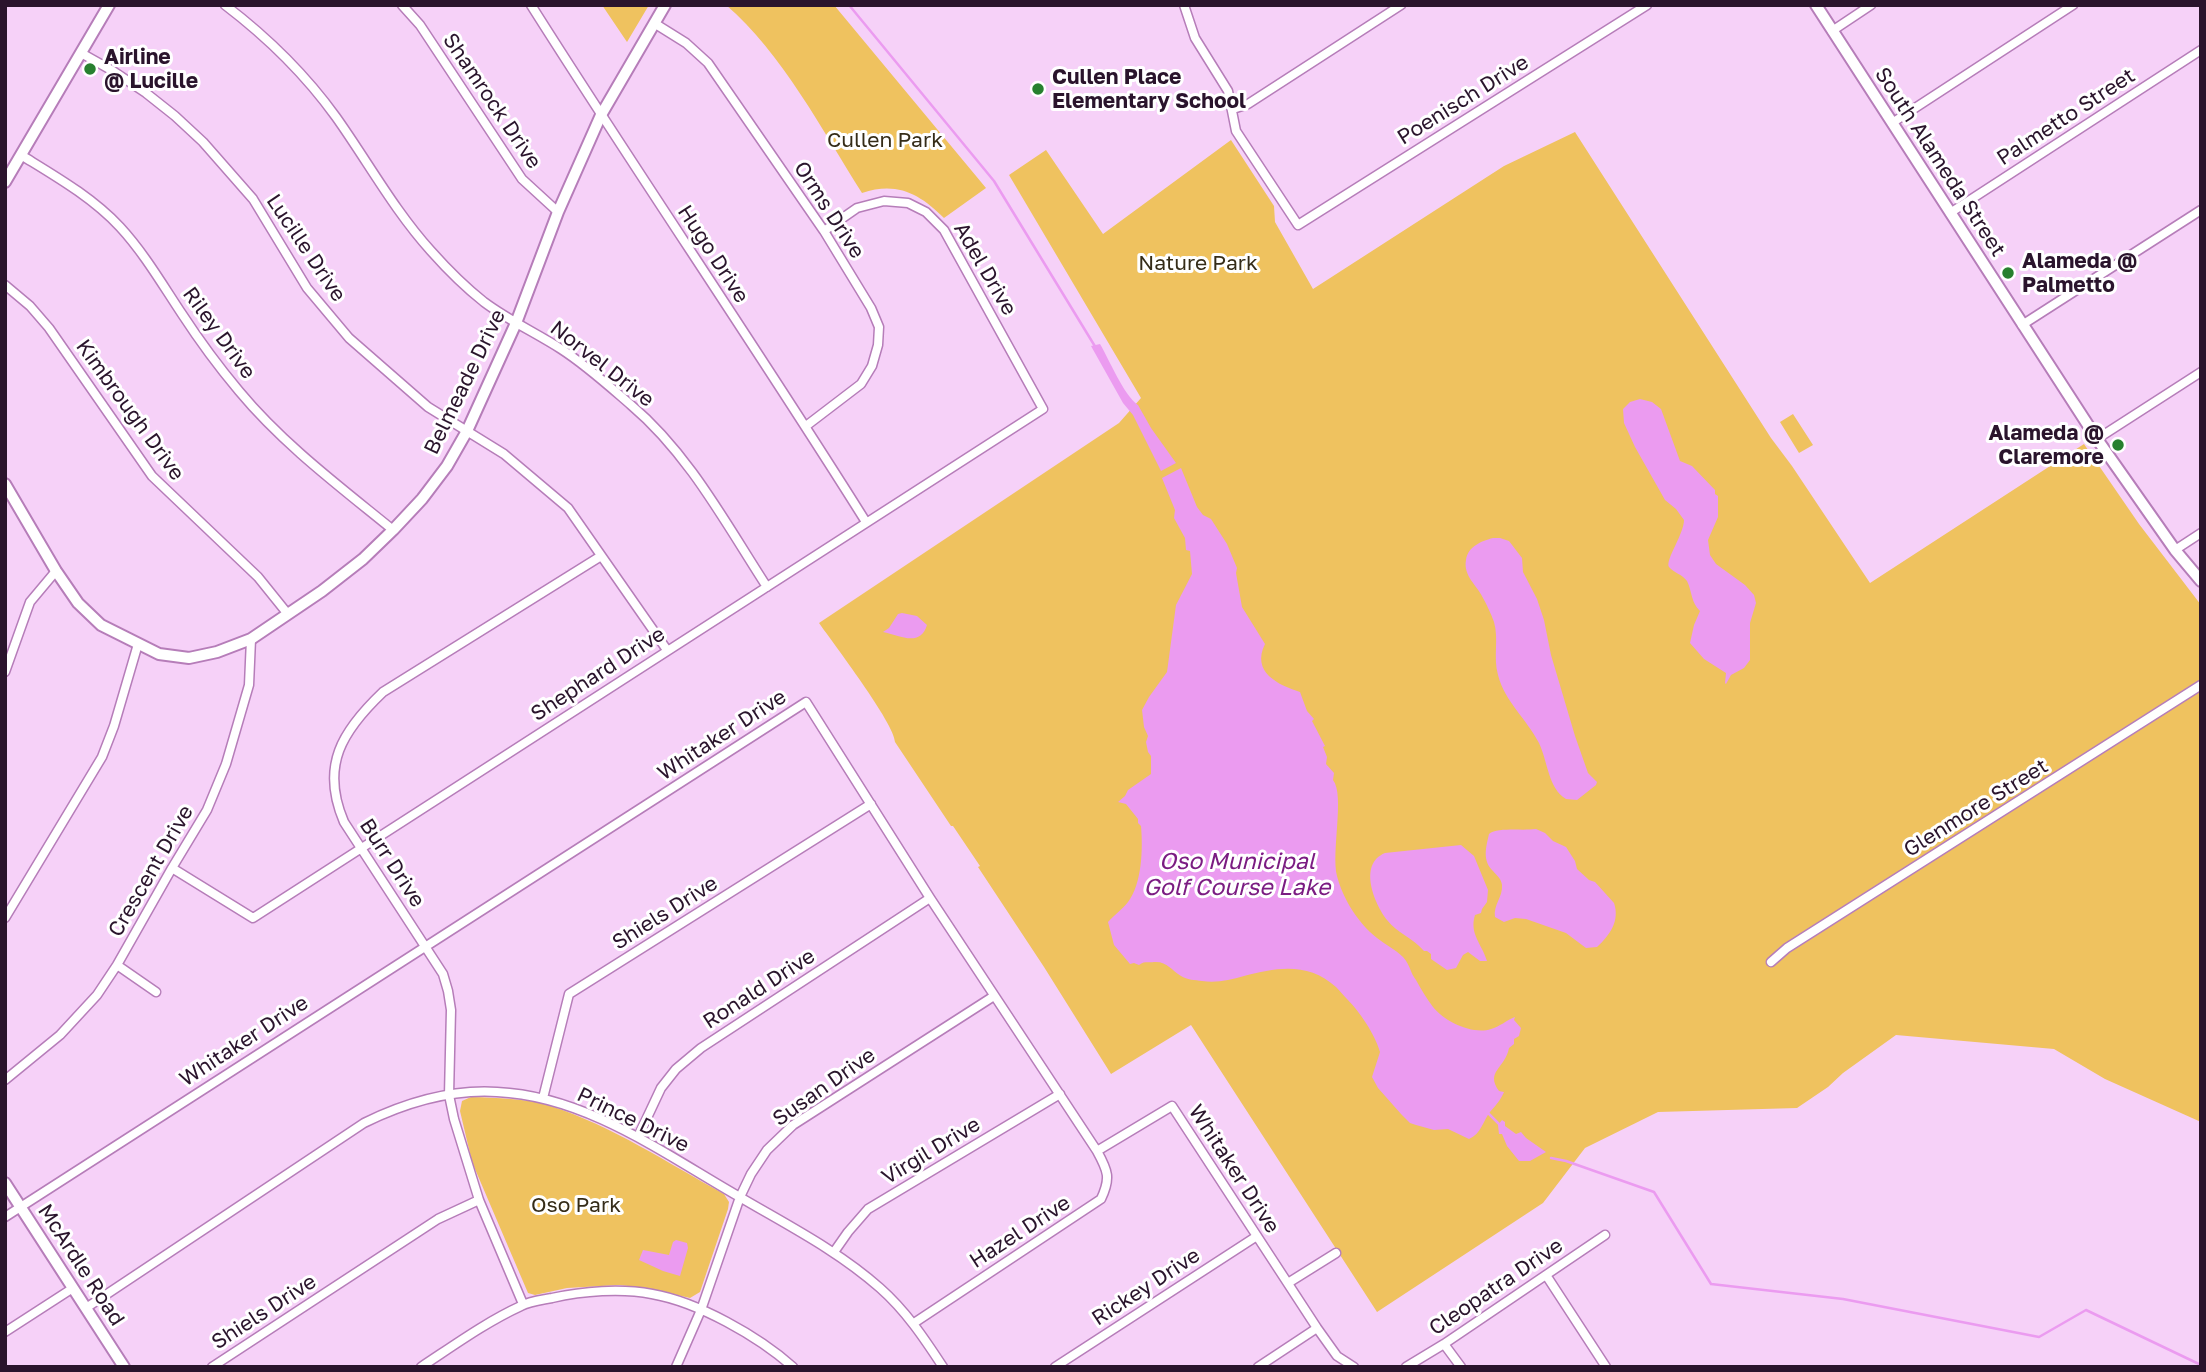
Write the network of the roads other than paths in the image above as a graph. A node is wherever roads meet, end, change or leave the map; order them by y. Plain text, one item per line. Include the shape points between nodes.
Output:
1 (109, 5) edge
2 (225, 5) edge
3 (401, 5) edge
4 (531, 5) edge
5 (665, 5) edge
6 (1184, 5) edge
7 (1401, 5) edge
8 (1647, 5) edge
9 (1816, 5) edge
10 (1871, 5) edge
11 (2073, 5) edge
12 (654, 23) junction
13 (1832, 31) junction
14 (2201, 50) edge
15 (81, 53) junction
16 (1233, 109) junction
17 (600, 115) junction
18 (1892, 123) junction
19 (21, 155) junction
20 (5, 182) edge
21 (2201, 210) edge
22 (558, 212) junction
23 (1950, 213) junction
24 (824, 231) junction
25 (5, 285) edge
26 (516, 323) junction
27 (2022, 325) junction
28 (2201, 372) edge
29 (1043, 409) joint
30 (806, 426) junction
31 (467, 431) junction
32 (2097, 439) junction
33 (5, 484) edge
34 (866, 522) junction
35 (393, 530) junction
36 (2201, 533) edge
37 (2175, 550) junction
38 (600, 556) junction
39 (56, 571) junction
40 (2201, 582) edge
41 (766, 587) junction
42 (287, 613) junction
43 (251, 639) junction
44 (138, 644) junction
45 (667, 650) junction
46 (5, 672) edge
47 (2201, 685) edge
48 (871, 804) junction
49 (360, 849) junction
50 (172, 868) junction
51 (930, 898) junction
52 (5, 918) edge
53 (425, 946) junction
54 (1771, 962) dead end
55 (117, 965) junction
56 (156, 992) dead end
57 (995, 996) junction
58 (5, 1080) edge
59 (1060, 1094) junction
60 (449, 1095) junction
61 (543, 1098) junction
62 (638, 1138) junction
63 (1097, 1151) junction
64 (5, 1183) edge
65 (740, 1197) junction
66 (479, 1200) junction
67 (21, 1207) junction
68 (5, 1217) edge
69 (1605, 1235) dead end
70 (1257, 1236) junction
71 (834, 1252) junction
72 (1336, 1253) dead end
73 (1546, 1275) junction
74 (1288, 1283) junction
75 (73, 1288) junction
76 (523, 1304) junction
77 (86, 1308) junction
78 (701, 1310) junction
79 (914, 1323) junction
80 (1317, 1328) junction
81 (5, 1332) edge
82 (1444, 1344) junction
83 (124, 1367) edge
84 (212, 1367) edge
85 (421, 1367) edge
86 (676, 1367) edge
87 (793, 1367) edge
88 (943, 1367) edge
89 (1055, 1367) edge
90 (1258, 1367) edge
91 (1354, 1367) edge
92 (1406, 1367) edge
93 (1461, 1367) edge
94 (1606, 1367) edge

1 - 15 main road
2 - 26 street, Norvel Drive via 305,79 432,251 484,302
3 - 22 street, Shamrock Drive via 420,25 522,179
4 - 17 street, Hugo Drive
5 - 12 main road, Belmeade Drive
6 - 16 street via 1195,38 1228,90
7 - 16 street via 1248,104
8 - 16 street, Poenisch Drive via 1298,225 1237,131
9 - 13 main road, South Alameda Street
10 - 13 street
11 - 18 street
12 - 17 main road, Belmeade Drive
12 - 24 street, Orms Drive via 708,63
13 - 18 main road, South Alameda Street
14 - 23 street, Palmetto Street
15 - 19 main road
15 - 31 street, Lucille Drive via 146,93 203,142 253,199 307,288 349,338 428,407
17 - 22 main road, Belmeade Drive
17 - 30 street, Hugo Drive
18 - 23 main road, South Alameda Street
19 - 20 main road
19 - 35 street, Riley Drive via 92,202 118,226 240,393 307,460
21 - 27 street
22 - 26 main road, Belmeade Drive
23 - 27 main road, South Alameda Street
24 - 29 street, Adel Drive via 857,208 884,201 908,203 926,212 944,230
24 - 30 street, Orms Drive via 880,327 872,366 860,384
25 - 42 street, Kimbrough Drive via 49,328 152,476 258,577
26 - 31 main road, Belmeade Drive
26 - 41 street, Norvel Drive via 563,350 666,438
27 - 32 main road, South Alameda Street
28 - 32 street
29 - 34 street, Shephard Drive
30 - 34 street, Hugo Drive
31 - 35 main road, Belmeade Drive via 422,499
31 - 38 street, Lucille Drive via 504,454 568,508
32 - 37 main road, South Alameda Street
33 - 39 main road, Belmeade Drive
34 - 41 street, Shephard Drive
35 - 42 main road, Belmeade Drive via 363,559
36 - 37 street
37 - 40 main road, South Alameda Street
38 - 45 street, Lucille Drive
38 - 49 street, Burr Drive via 383,692 360,713 341,745 334,776 337,805
39 - 44 main road, Belmeade Drive via 78,603 101,625
39 - 46 street via 30,603
41 - 45 street, Shephard Drive
42 - 43 main road, Belmeade Drive
43 - 44 main road, Belmeade Drive via 189,658 159,654
43 - 50 street, Crescent Drive via 249,685 226,764 207,810
44 - 52 street via 102,757
45 - 49 street, Shephard Drive
47 - 54 street, Glenmore Street
48 - 51 street, Whitaker Drive
48 - 53 street, Whitaker Drive via 806,702
48 - 61 street, Shiels Drive via 569,994
49 - 50 street, Shephard Drive via 253,918
49 - 53 street, Burr Drive
50 - 55 street, Crescent Drive
51 - 57 street, Whitaker Drive
51 - 62 street, Ronald Drive via 701,1048 662,1088
53 - 60 street, Burr Drive via 448,991
53 - 67 street, Whitaker Drive
55 - 56 street
55 - 58 street, Crescent Drive via 60,1035
57 - 59 street, Whitaker Drive
57 - 65 street, Susan Drive via 793,1125 768,1150
59 - 63 street, Whitaker Drive
59 - 71 street, Virgil Drive via 869,1209
60 - 61 street, Prince Drive via 497,1091
60 - 66 street, Burr Drive
60 - 77 street, Prince Drive via 421,1100 364,1123
61 - 62 street, Prince Drive via 587,1112
62 - 65 street, Prince Drive
63 - 70 street, Whitaker Drive via 1172,1106
63 - 79 street, Hazel Drive via 1108,1171 1101,1199
64 - 67 main road, McArdle Road
65 - 71 street, Prince Drive
65 - 78 street, Susan Drive
66 - 76 street, Burr Drive
66 - 84 street, Shiels Drive via 438,1219
67 - 68 street, Whitaker Drive
67 - 75 main road, McArdle Road
69 - 73 street, Cleopatra Drive
70 - 74 street, Whitaker Drive
70 - 89 street, Rickey Drive
71 - 79 street, Prince Drive via 881,1289
72 - 74 street
73 - 82 street, Cleopatra Drive
73 - 94 street
74 - 80 street, Whitaker Drive
75 - 77 main road, McArdle Road
75 - 81 street
76 - 78 street via 609,1292 652,1294
76 - 85 street
77 - 83 main road, McArdle Road
78 - 86 street, Susan Drive
78 - 87 street via 744,1332
79 - 88 street, Prince Drive
80 - 90 street
80 - 91 street, Whitaker Drive via 1337,1356
82 - 92 street, Cleopatra Drive
82 - 93 street

